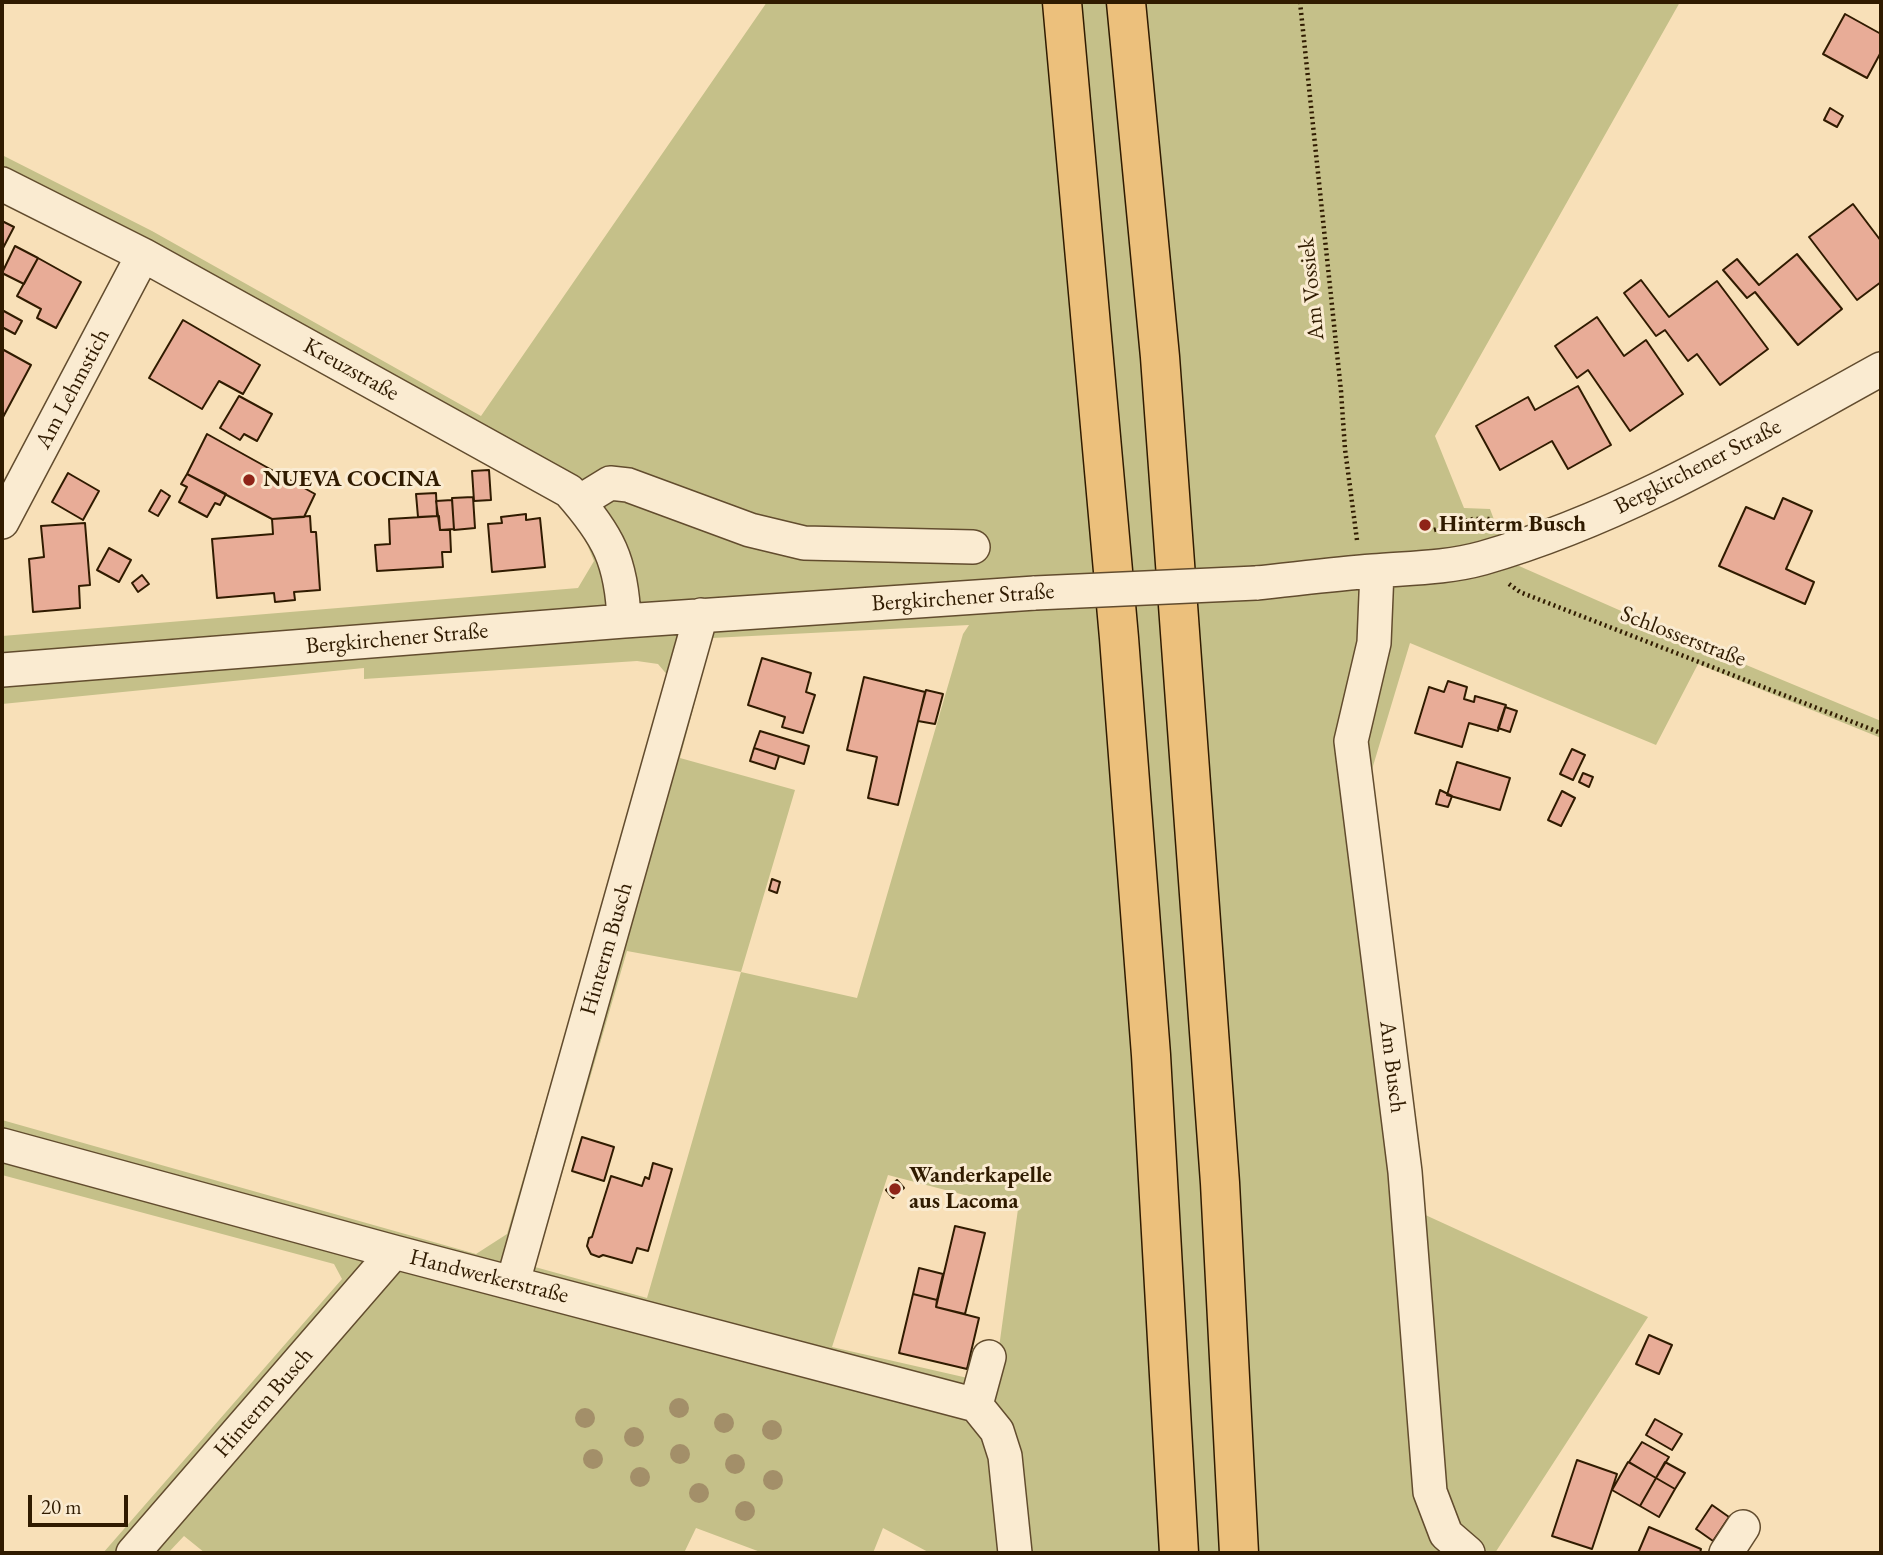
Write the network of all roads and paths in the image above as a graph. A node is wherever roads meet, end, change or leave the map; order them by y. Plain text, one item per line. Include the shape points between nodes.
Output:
1 (1062, 2) edge
2 (1126, 2) edge
3 (1300, 2) edge
4 (2, 184) edge
5 (144, 255) junction
6 (1881, 369) edge
7 (579, 502) junction
8 (2, 522) edge
9 (973, 547) dead end
10 (1483, 558) junction
11 (1370, 571) junction
12 (701, 615) junction
13 (624, 621) junction
14 (2, 670) edge
15 (1881, 733) edge
16 (2, 1146) edge
17 (394, 1252) junction
18 (513, 1283) junction
19 (989, 1357) dead end
20 (976, 1405) junction
21 (133, 1553) edge
22 (1015, 1553) edge
23 (1179, 1553) edge
24 (1239, 1553) edge
25 (1468, 1553) edge

1 - 23 highway via 1151,1055
2 - 24 highway via 1160,357 1220,1183
3 - 11 path, Am Vossiek via 1345,449
4 - 5 street, Kreuzstraße
5 - 7 street, Kreuzstraße via 569,491
5 - 8 street, Am Lehmstich
6 - 10 street, Bergkirchener Straße via 1670,485 1607,514
7 - 9 street via 610,483 628,485 750,530 804,543
7 - 13 street, Kreuzstraße via 614,553
10 - 11 street, Bergkirchener Straße via 1435,568
10 - 15 path, Schlosserstraße via 1520,592
11 - 12 street, Bergkirchener Straße, bridge via 1256,583
11 - 25 street, Am Busch via 1374,643 1351,741 1405,1172 1430,1492 1446,1534
12 - 13 street, Bergkirchener Straße
12 - 18 street, Hinterm Busch
13 - 14 street, Bergkirchener Straße
16 - 17 street, Handwerkerstraße
17 - 18 street, Handwerkerstraße
17 - 21 street, Hinterm Busch
18 - 20 street, Handwerkerstraße
19 - 20 street
20 - 22 street via 997,1431 1005,1456

